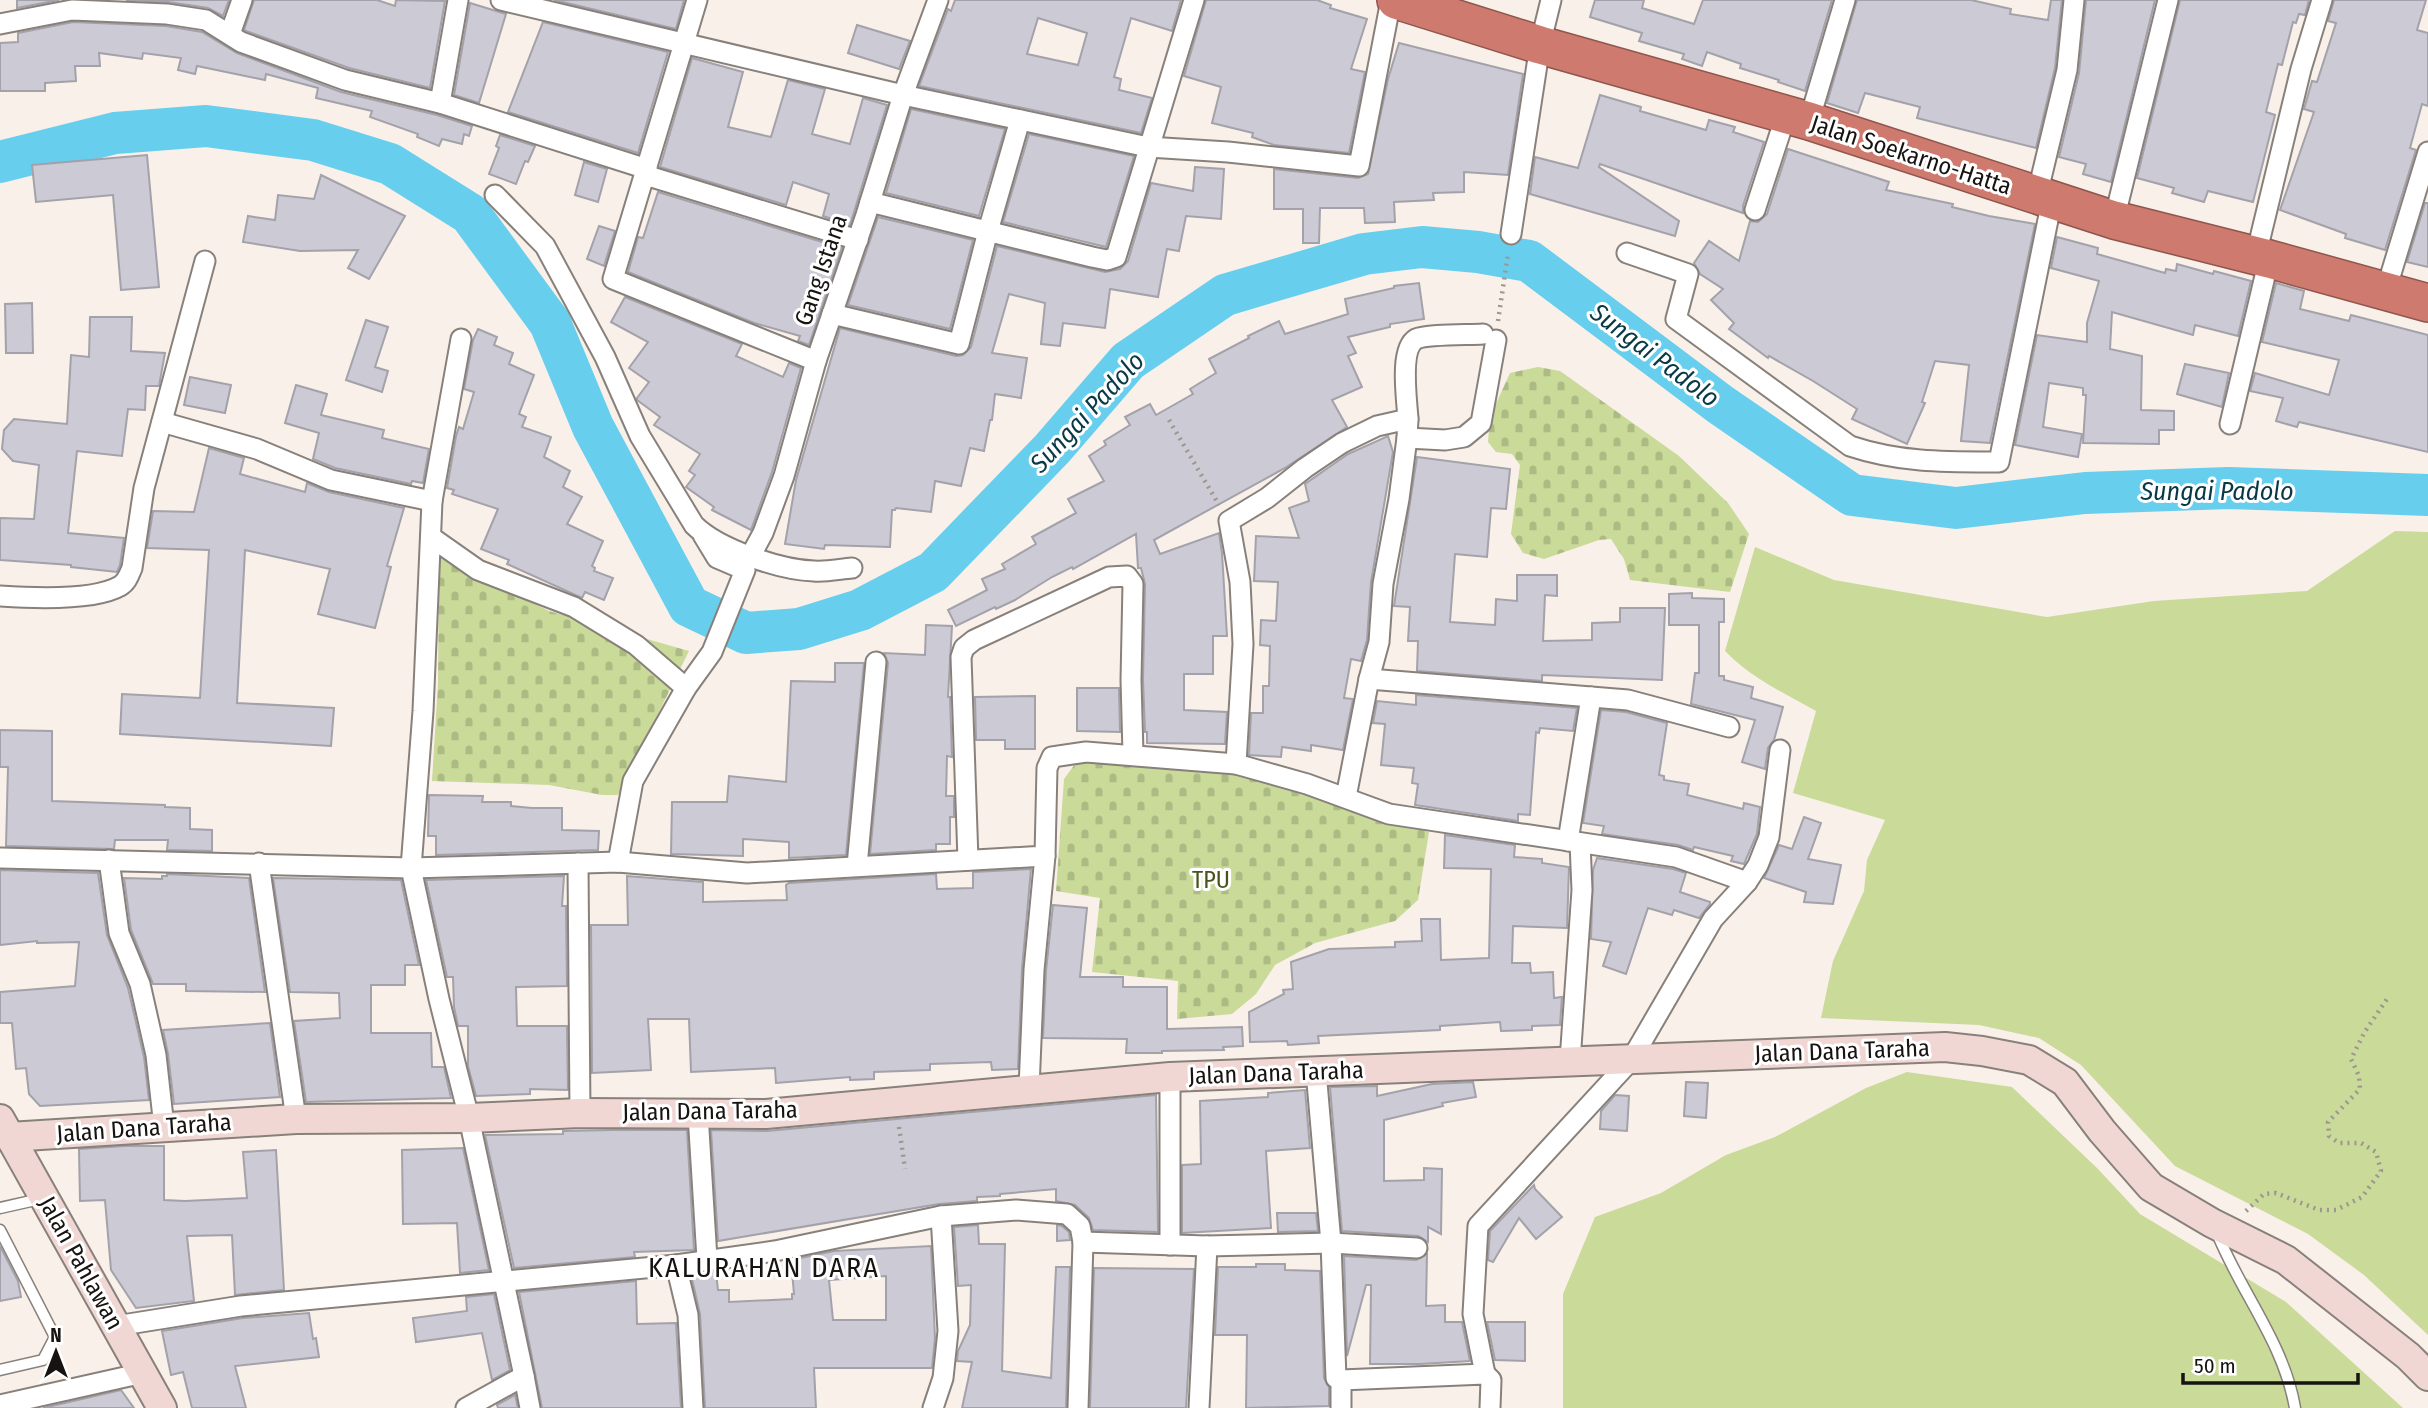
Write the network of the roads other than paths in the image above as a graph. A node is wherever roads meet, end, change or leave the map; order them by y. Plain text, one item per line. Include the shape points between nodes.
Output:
1 (242, 0) edge
2 (458, 0) edge
3 (501, 0) edge
4 (696, 0) edge
5 (938, 0) edge
6 (1194, 0) edge
7 (1393, 0) edge
8 (1551, 0) edge
9 (1845, 0) edge
10 (2074, 0) edge
11 (2168, 0) edge
12 (2322, 0) edge
13 (555, 6) edge
14 (0, 24) edge
15 (230, 34) junction
16 (684, 44) junction
17 (1540, 45) junction
18 (903, 95) junction
19 (440, 103) junction
20 (1798, 118) junction
21 (1020, 120) junction
22 (1148, 147) junction
23 (2428, 152) edge
24 (646, 172) junction
25 (495, 195) dead end
26 (2044, 197) junction
27 (870, 202) junction
28 (1755, 210) dead end
29 (2114, 220) junction
30 (988, 230) junction
31 (1511, 234) road end
32 (858, 240) junction
33 (1627, 253) dead end
34 (2263, 257) junction
35 (205, 261) dead end
36 (2386, 290) junction
37 (2428, 303) edge
38 (832, 314) junction
39 (461, 339) dead end
40 (816, 361) junction
41 (162, 422) junction
42 (2230, 424) dead end
43 (1408, 429) junction
44 (432, 501) junction
45 (702, 533) junction
46 (432, 537) junction
47 (751, 555) junction
48 (852, 568) dead end
49 (0, 596) edge
50 (876, 662) dead end
51 (1369, 679) junction
52 (685, 688) junction
53 (1591, 696) junction
54 (1728, 727) dead end
55 (1780, 750) dead end
56 (1133, 754) junction
57 (1236, 764) junction
58 (1346, 797) junction
59 (1574, 842) junction
60 (1045, 856) junction
61 (0, 858) edge
62 (109, 860) junction
63 (968, 860) junction
64 (618, 862) junction
65 (259, 863) junction
66 (578, 863) junction
67 (858, 866) junction
68 (411, 868) junction
69 (1747, 881) junction
70 (1631, 1060) junction
71 (1570, 1061) junction
72 (1316, 1071) junction
73 (1170, 1077) junction
74 (1029, 1088) junction
75 (580, 1113) junction
76 (698, 1114) junction
77 (469, 1118) junction
78 (296, 1119) junction
79 (164, 1127) junction
80 (4, 1128) edge
81 (45, 1198) junction
82 (0, 1208) edge
83 (941, 1216) junction
84 (2212, 1223) junction
85 (0, 1230) edge
86 (1083, 1242) junction
87 (1331, 1243) junction
88 (1170, 1245) junction
89 (1207, 1246) junction
90 (1417, 1248) dead end
91 (707, 1259) junction
92 (676, 1265) junction
93 (504, 1281) junction
94 (116, 1326) junction
95 (0, 1370) edge
96 (142, 1373) junction
97 (1485, 1374) junction
98 (524, 1376) junction
99 (2428, 1376) edge
100 (1341, 1380) junction
101 (0, 1405) edge
102 (162, 1408) edge
103 (466, 1408) edge
104 (530, 1408) edge
105 (693, 1408) edge
106 (933, 1408) edge
107 (1078, 1408) edge
108 (1199, 1408) edge
109 (1341, 1408) edge
110 (1490, 1408) edge
111 (2295, 1408) edge

1 - 15 street
2 - 19 street
3 - 13 street
4 - 16 street
5 - 18 street, Gang Istana
6 - 22 street
7 - 17 highway, Jalan Soekarno-Hatta
7 - 22 street via 1359,166
8 - 17 street
9 - 20 street
10 - 26 street via 2067,70
11 - 29 street
12 - 34 street via 2301,69
13 - 16 street
14 - 15 street via 72,10 98,10 206,20
15 - 19 street via 241,43 345,80
16 - 18 street
16 - 24 street
17 - 20 highway, Jalan Soekarno-Hatta
17 - 31 street
18 - 21 street
18 - 27 street, Gang Istana
19 - 24 street
20 - 26 highway, Jalan Soekarno-Hatta
20 - 28 street
21 - 22 street
21 - 30 street
22 - 30 street via 1116,257 1091,257
23 - 36 street
24 - 32 street
24 - 40 street via 613,279
25 - 45 street via 545,246 605,357 640,436
26 - 29 highway, Jalan Soekarno-Hatta
26 - 33 street via 1999,462 1926,462 1850,446 1676,319 1688,274
27 - 30 street
27 - 32 street, Gang Istana
29 - 34 highway, Jalan Soekarno-Hatta
30 - 38 street via 960,344
32 - 38 street, Gang Istana
34 - 36 highway, Jalan Soekarno-Hatta
34 - 42 street
35 - 41 street
36 - 37 highway, Jalan Soekarno-Hatta
38 - 40 street, Gang Istana
39 - 44 street
40 - 47 street, Gang Istana via 784,476
41 - 44 street via 257,449 331,480
41 - 49 street via 127,579 120,586 85,595
43 - 43 street via 1445,440 1465,437 1481,423 1489,337 1422,337 1411,344 1406,357
43 - 51 street
43 - 57 street via 1377,426 1342,443 1229,521 1240,582 1243,644
44 - 46 street
45 - 47 street
45 - 52 street via 717,558 745,570 712,652
46 - 52 street via 478,570 574,607 636,645
46 - 68 street
47 - 48 street via 804,570
50 - 67 street
51 - 53 street
51 - 58 street
52 - 64 street via 633,781
53 - 54 street via 1628,700
53 - 59 street
55 - 69 street via 1769,837
56 - 57 street
56 - 60 street via 1086,752 1052,757 1047,768
56 - 63 street via 1133,584 1127,576 1109,578 974,640 961,657
57 - 58 street
58 - 59 street via 1389,814
59 - 69 street via 1676,857
59 - 71 street via 1582,890
60 - 63 street
60 - 74 street
61 - 62 street
62 - 65 street
62 - 79 street via 119,933 140,984 156,1055
63 - 67 street
64 - 66 street
64 - 67 street via 747,873
65 - 68 street
65 - 78 street
66 - 68 street
66 - 75 street
68 - 77 street
69 - 70 street via 1713,919
70 - 71 street, Jalan Dana Taraha
70 - 84 street, Jalan Dana Taraha via 1945,1047 2029,1060 2065,1082 2151,1187
70 - 97 street via 1478,1226 1473,1314
71 - 72 street, Jalan Dana Taraha
72 - 73 street, Jalan Dana Taraha
72 - 87 street
73 - 74 street, Jalan Dana Taraha
73 - 88 street
74 - 76 street, Jalan Dana Taraha via 766,1114
75 - 76 street, Jalan Dana Taraha
75 - 77 street, Jalan Dana Taraha
76 - 91 street
77 - 78 street, Jalan Dana Taraha
77 - 93 street
78 - 79 street, Jalan Dana Taraha
79 - 80 street, Jalan Dana Taraha
80 - 81 street, Jalan Pahlawan
81 - 82 lane
81 - 94 street, Jalan Pahlawan
83 - 86 street via 1016,1210 1067,1214 1080,1226
83 - 91 street via 775,1251
83 - 106 street via 948,1331 943,1378
84 - 99 street, Jalan Dana Taraha via 2286,1260
84 - 111 lane via 2283,1362
85 - 95 lane via 55,1337 43,1360
86 - 88 street
86 - 107 street
87 - 89 street
87 - 90 street
87 - 100 street via 1334,1374
88 - 89 street
89 - 108 street
91 - 92 street
92 - 93 street
92 - 105 street via 688,1315
93 - 94 street via 241,1306
93 - 98 street
94 - 96 street, Jalan Pahlawan
96 - 101 street
96 - 102 street, Jalan Pahlawan
97 - 100 street
97 - 110 street via 1491,1380
98 - 103 street
98 - 104 street
100 - 109 street

